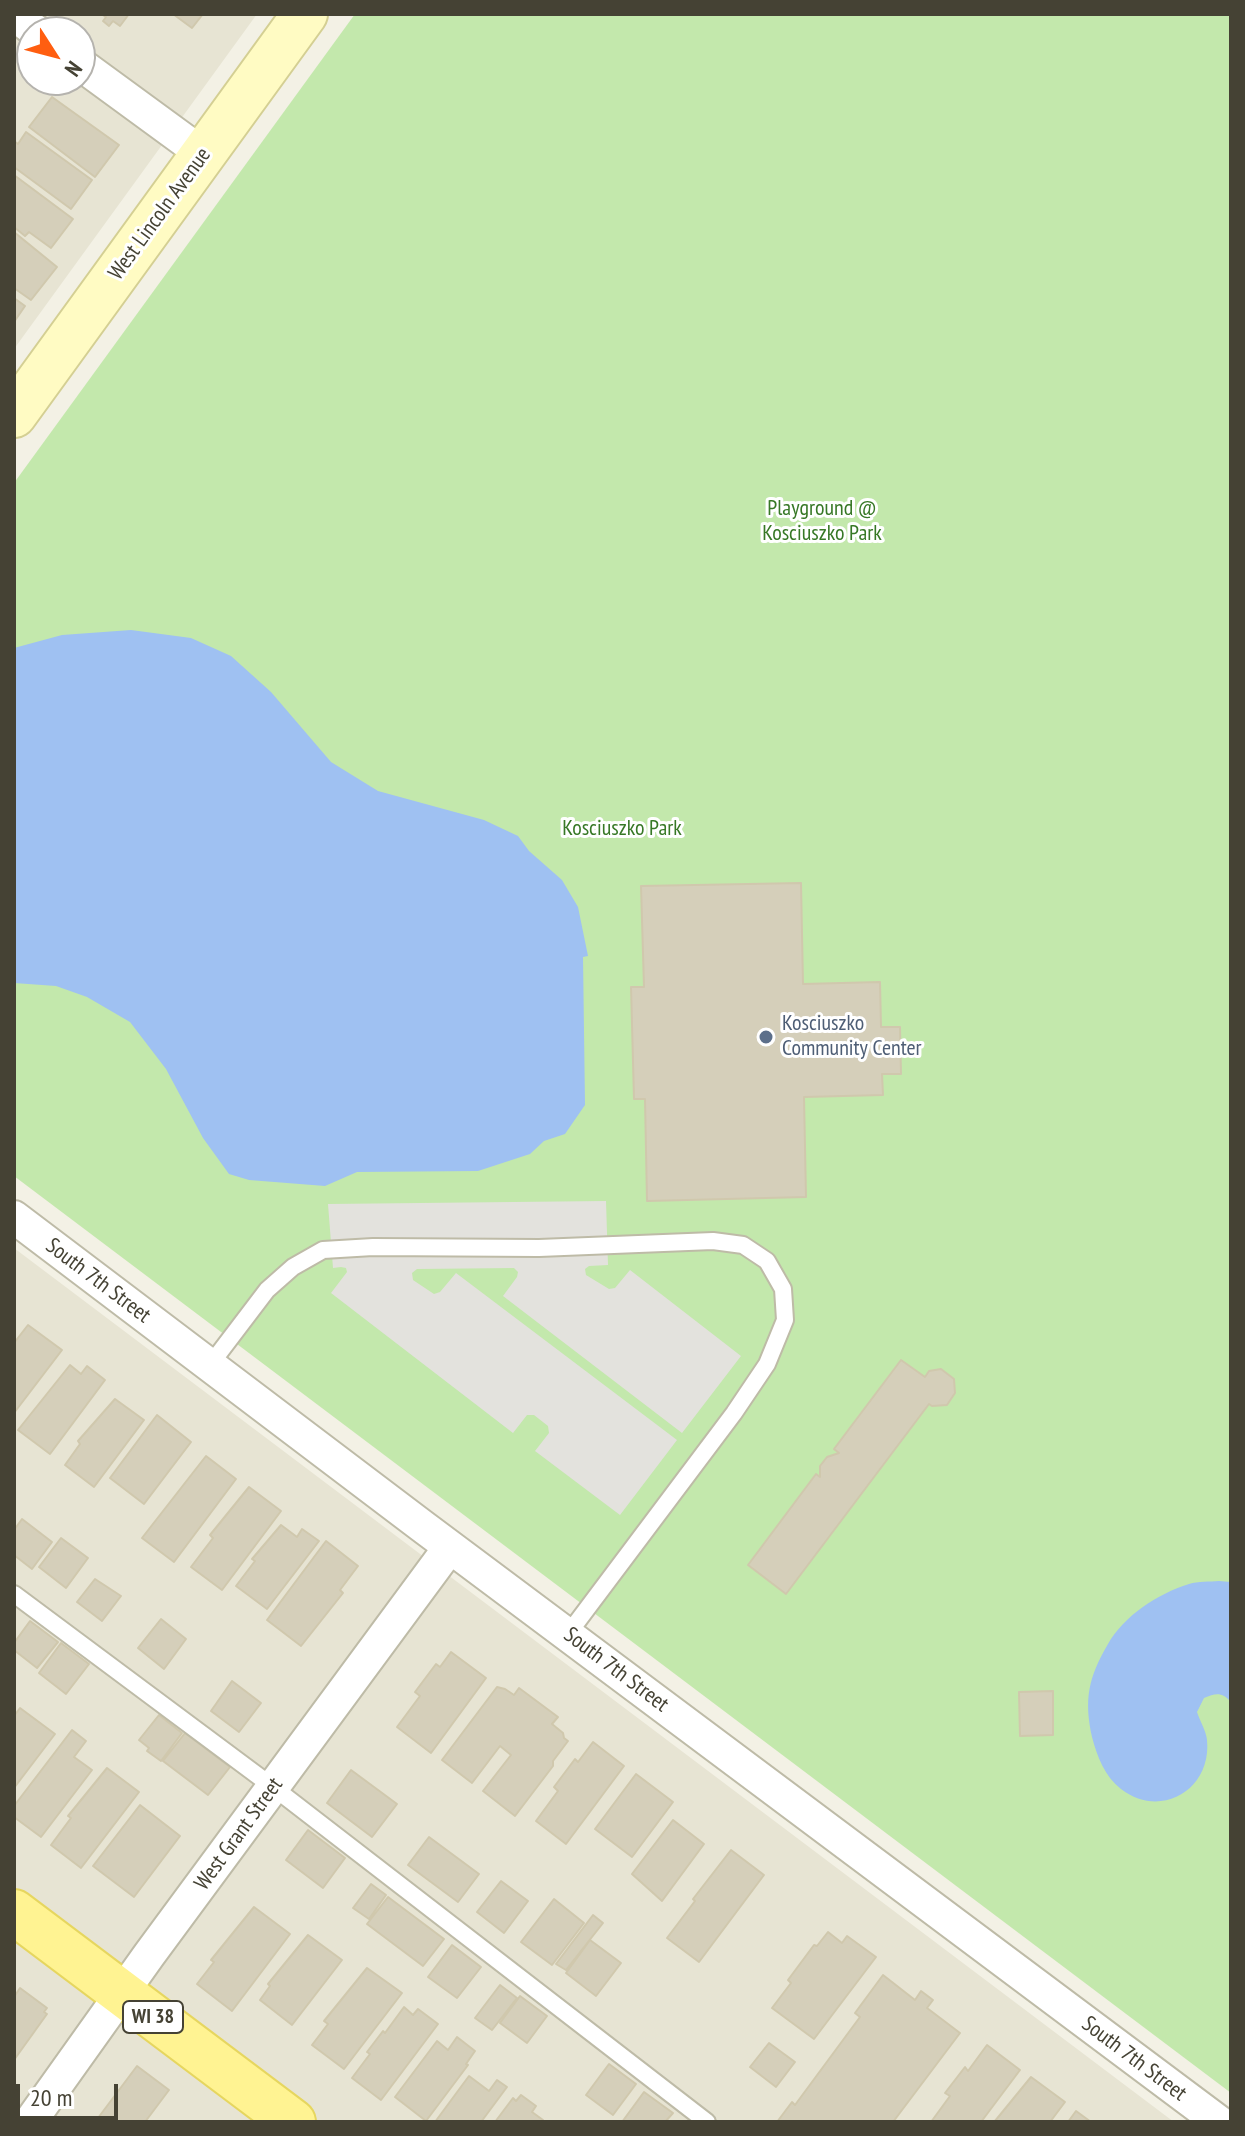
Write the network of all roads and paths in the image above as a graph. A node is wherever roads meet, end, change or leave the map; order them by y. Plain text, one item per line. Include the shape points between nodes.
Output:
1 (305, 14) edge
2 (96, 76) edge
3 (203, 154) junction
4 (14, 415) edge
5 (14, 1217) edge
6 (210, 1365) junction
7 (450, 1547) junction
8 (14, 1594) edge
9 (568, 1634) junction
10 (273, 1787) junction
11 (14, 1912) edge
12 (122, 1993) junction
13 (30, 2122) edge
14 (293, 2122) edge
15 (707, 2122) edge
16 (1219, 2122) edge

1 - 3 main road, West Lincoln Avenue
2 - 3 street
3 - 4 main road, West Lincoln Avenue
5 - 6 street, South 7th Street
6 - 7 street, South 7th Street
6 - 9 lane via 267,1290 323,1250 713,1241 743,1245 767,1261 783,1289 785,1320 767,1364
7 - 9 street, South 7th Street
7 - 10 street, West Grant Street
8 - 10 lane
9 - 16 street, South 7th Street
10 - 12 street, West Grant Street
10 - 15 lane
11 - 12 main road, WI 38
12 - 13 street, West Grant Street
12 - 14 main road, WI 38

